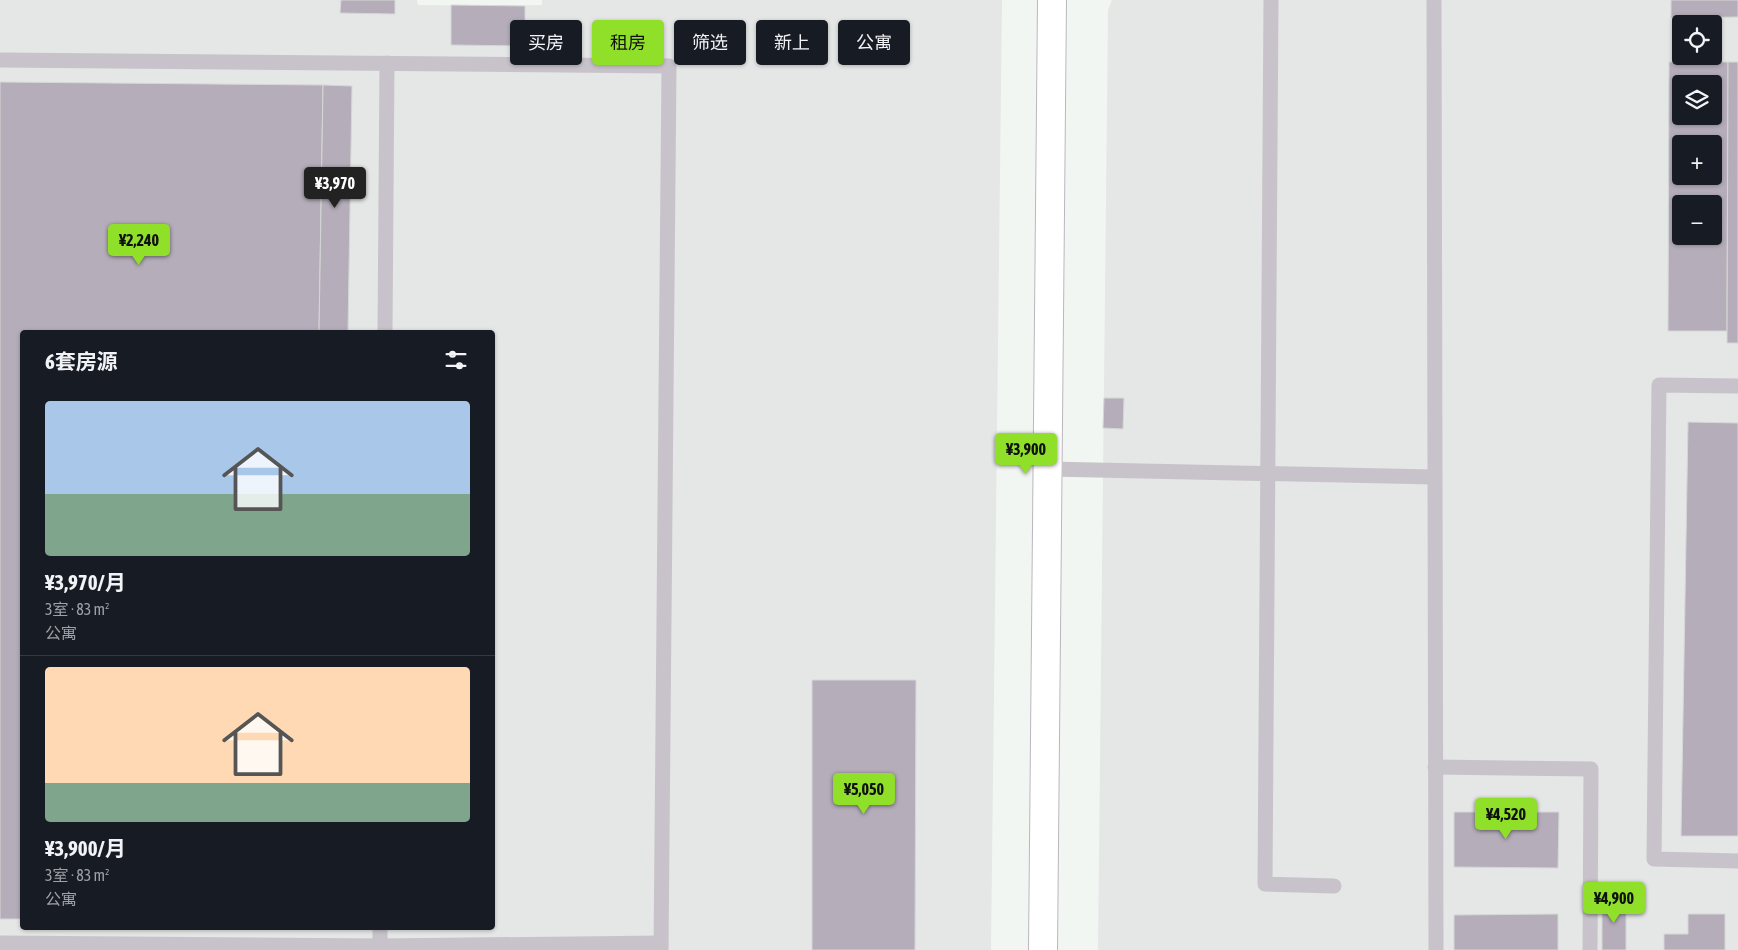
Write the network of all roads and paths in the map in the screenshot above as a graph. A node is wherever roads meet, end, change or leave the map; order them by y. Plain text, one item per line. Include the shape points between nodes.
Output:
1 (1052, 0) edge
2 (1271, 0) edge
3 (1434, 0) edge
4 (0, 60) edge
5 (387, 64) junction
6 (385, 330) edge
7 (1738, 386) edge
8 (1048, 469) junction
9 (1268, 474) junction
10 (1434, 477) junction
11 (1435, 767) junction
12 (1738, 861) edge
13 (1334, 886) dead end
14 (380, 930) edge
15 (0, 943) edge
16 (380, 946) junction
17 (661, 947) edge
18 (1043, 950) edge
19 (1436, 950) edge
20 (1590, 950) edge

1 - 8 street
2 - 9 lane
3 - 10 lane
4 - 5 lane
5 - 6 lane
5 - 17 lane via 489,60 669,66
7 - 12 lane via 1659,385 1654,860
8 - 9 lane
8 - 18 street
9 - 10 lane
9 - 13 lane via 1265,884
10 - 11 lane
11 - 19 lane
11 - 20 lane via 1591,769
14 - 16 lane
15 - 16 lane
16 - 17 lane

